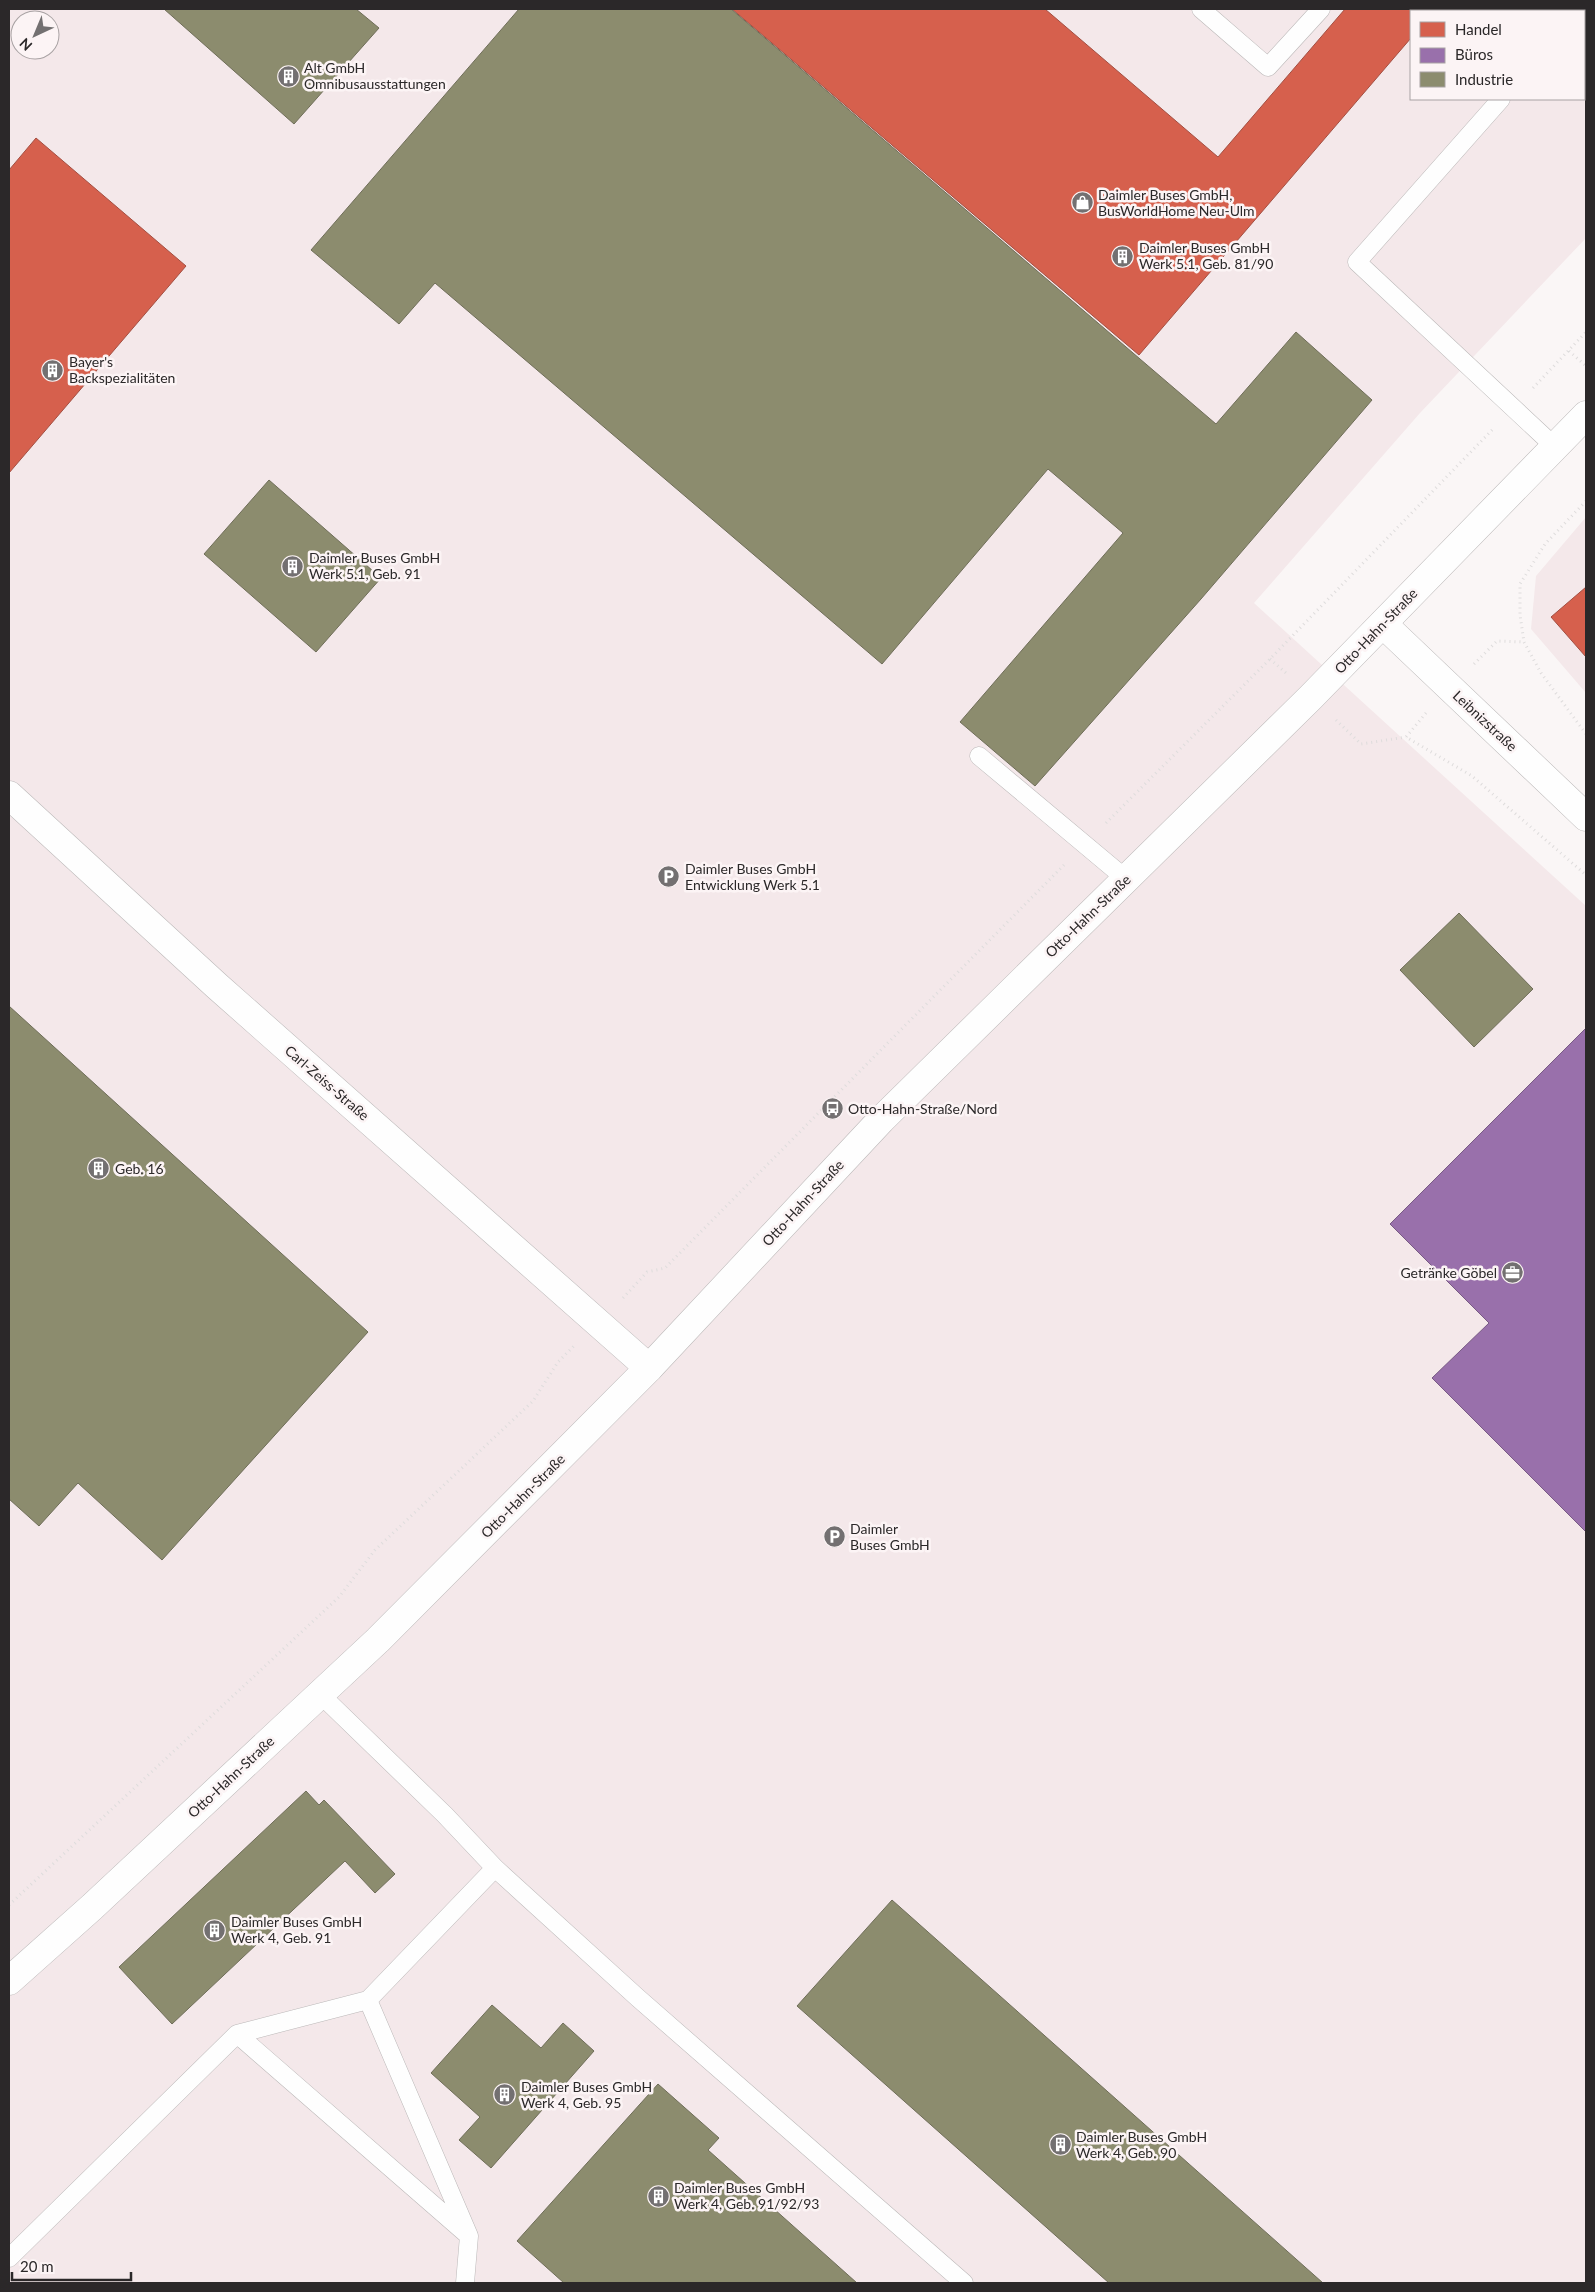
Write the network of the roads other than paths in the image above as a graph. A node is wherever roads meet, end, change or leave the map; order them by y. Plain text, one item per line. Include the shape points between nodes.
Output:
1 (1201, 9) edge
2 (1321, 9) edge
3 (1500, 100) edge
4 (1586, 414) edge
5 (1554, 446) junction
6 (1384, 624) junction
7 (979, 756) dead end
8 (9, 795) edge
9 (1586, 817) edge
10 (1126, 879) junction
11 (649, 1368) junction
12 (320, 1694) junction
13 (495, 1868) junction
14 (9, 1981) edge
15 (368, 2000) junction
16 (236, 2034) junction
17 (469, 2236) junction
18 (9, 2258) edge
19 (465, 2283) edge
20 (964, 2283) edge

1 - 2 lane via 1268,67
3 - 5 lane via 1357,262
4 - 5 street, Otto-Hahn-Straße
5 - 6 street, Otto-Hahn-Straße
6 - 9 street, Leibnizstraße
6 - 10 street, Otto-Hahn-Straße
7 - 10 lane
8 - 11 street, Carl-Zeiss-Straße via 216,986
10 - 11 street, Otto-Hahn-Straße via 881,1120
11 - 12 street, Otto-Hahn-Straße
12 - 13 lane
12 - 14 street, Otto-Hahn-Straße
13 - 15 lane
13 - 20 lane via 638,1998
15 - 16 lane
15 - 17 lane
16 - 17 lane
16 - 18 lane
17 - 19 lane

